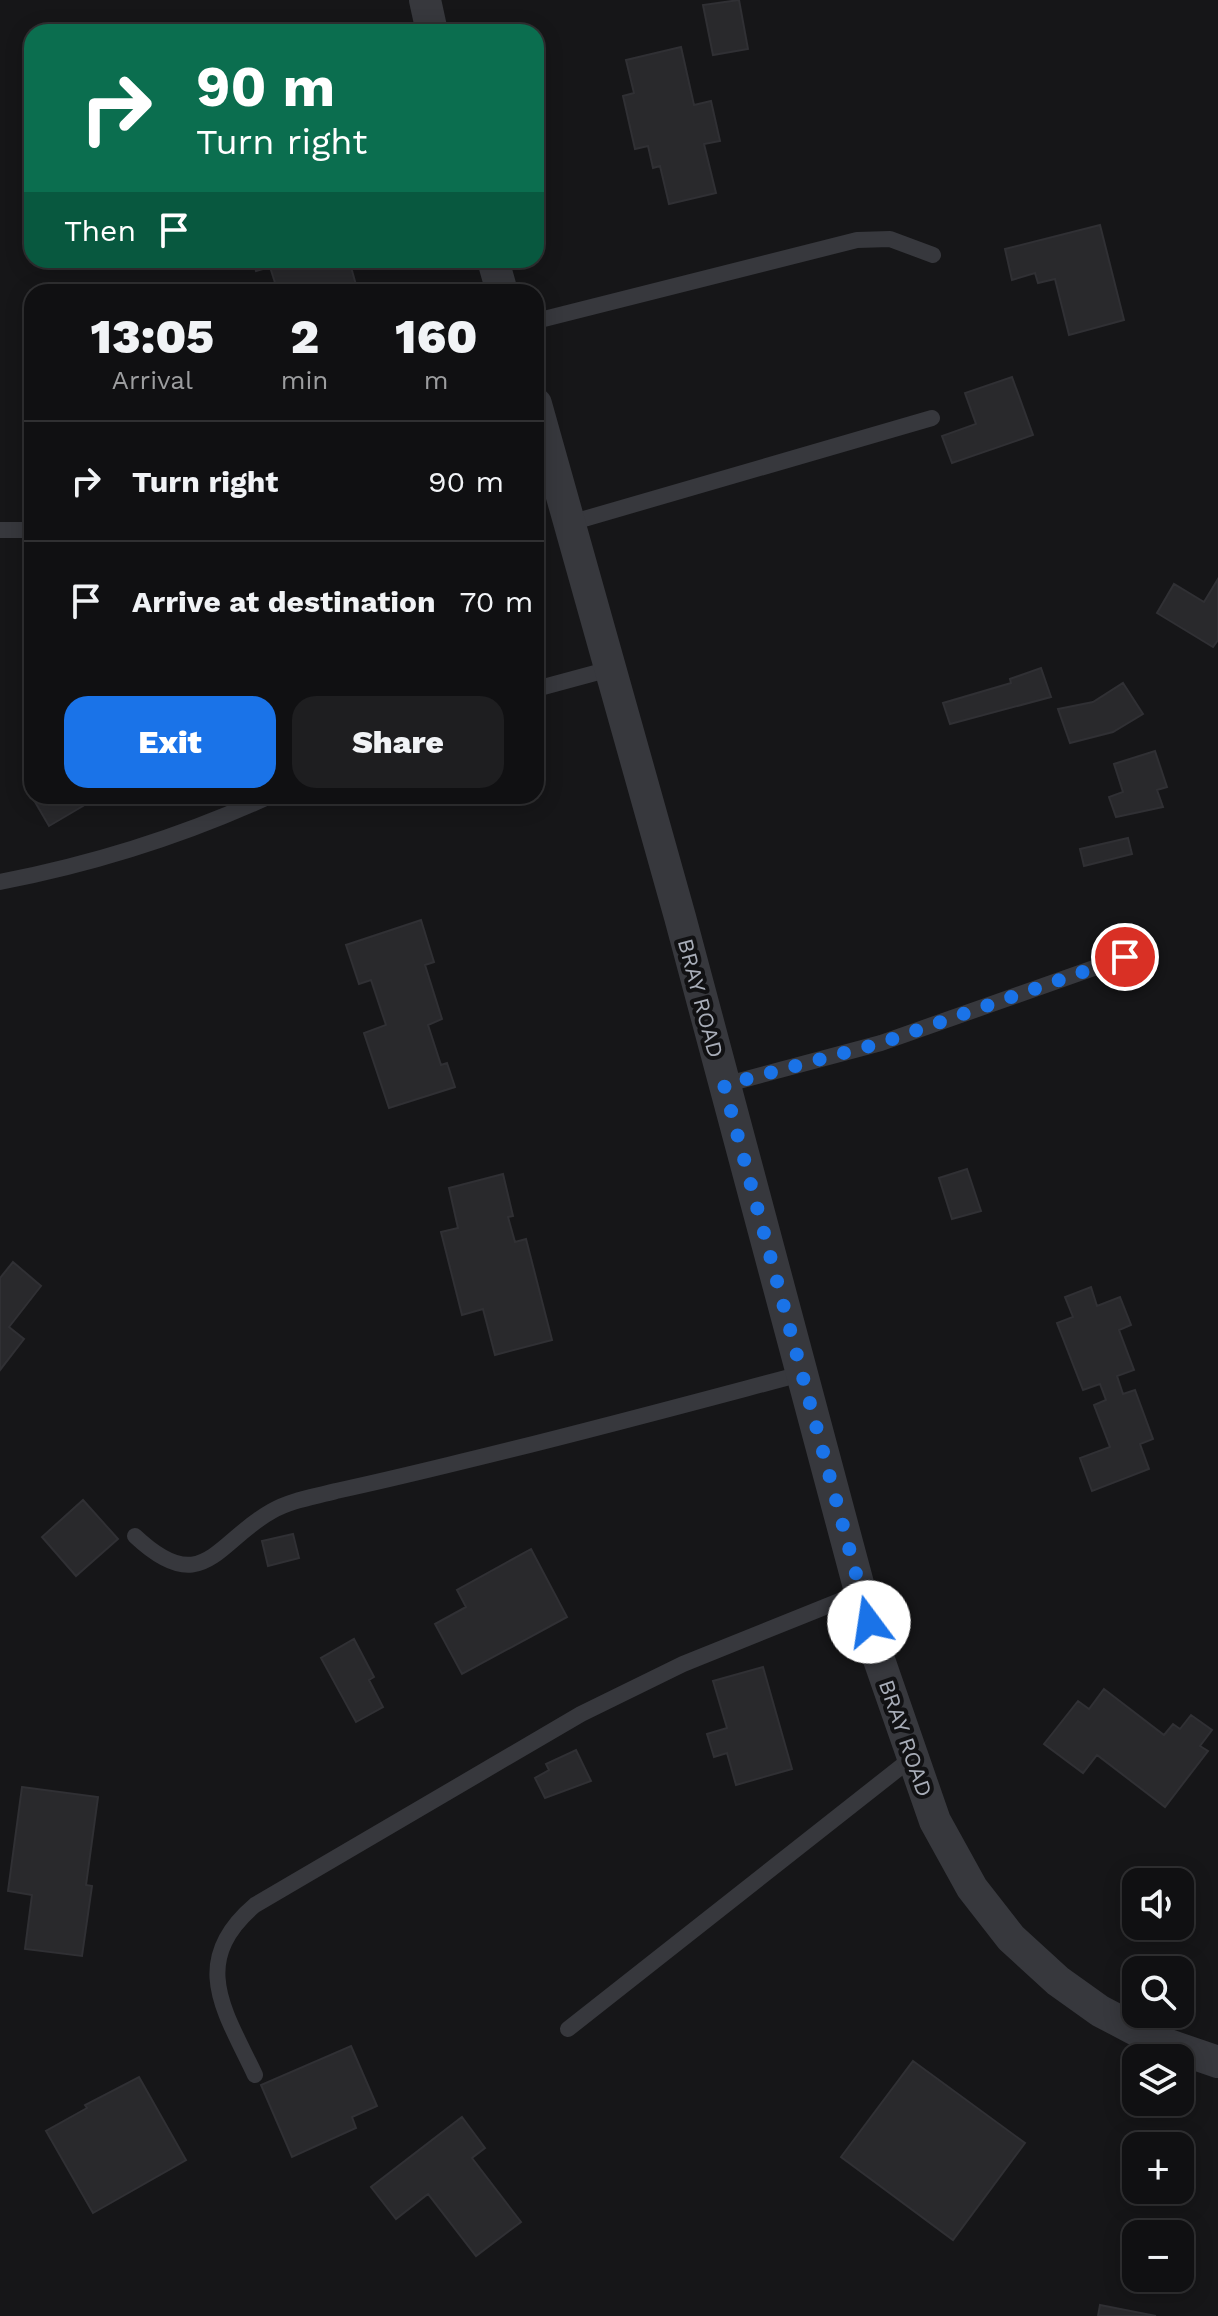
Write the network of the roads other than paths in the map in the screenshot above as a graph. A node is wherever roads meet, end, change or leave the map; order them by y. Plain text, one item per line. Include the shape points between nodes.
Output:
1 (425, 0) edge
2 (430, 24) edge
3 (933, 255) dead end
4 (544, 319) edge
5 (932, 418) dead end
6 (544, 438) edge
7 (570, 523) junction
8 (0, 530) edge
9 (24, 530) edge
10 (610, 669) junction
11 (544, 687) edge
12 (251, 804) edge
13 (0, 882) edge
14 (1125, 957) dead end
15 (724, 1085) junction
16 (801, 1374) junction
17 (135, 1536) dead end
18 (862, 1592) junction
19 (912, 1758) junction
20 (568, 2029) dead end
21 (1218, 2062) edge
22 (255, 2075) dead end

1 - 2 street
3 - 4 lane via 890,239 857,240
5 - 7 lane
6 - 7 street, BRAY ROAD
7 - 10 street, BRAY ROAD
8 - 9 lane
10 - 11 lane
10 - 15 street, BRAY ROAD
12 - 13 lane via 171,837 73,868
14 - 15 lane via 881,1043
15 - 16 street, BRAY ROAD
16 - 17 lane via 294,1501 250,1524 205,1562 181,1565 156,1555
16 - 18 street, BRAY ROAD
18 - 19 street, BRAY ROAD
18 - 22 lane via 683,1664 581,1714 255,1905 237,1920 222,1944 215,1972 217,1995
19 - 20 lane
19 - 21 street, BRAY ROAD via 935,1821 972,1888 1011,1938 1100,2011 1157,2041

